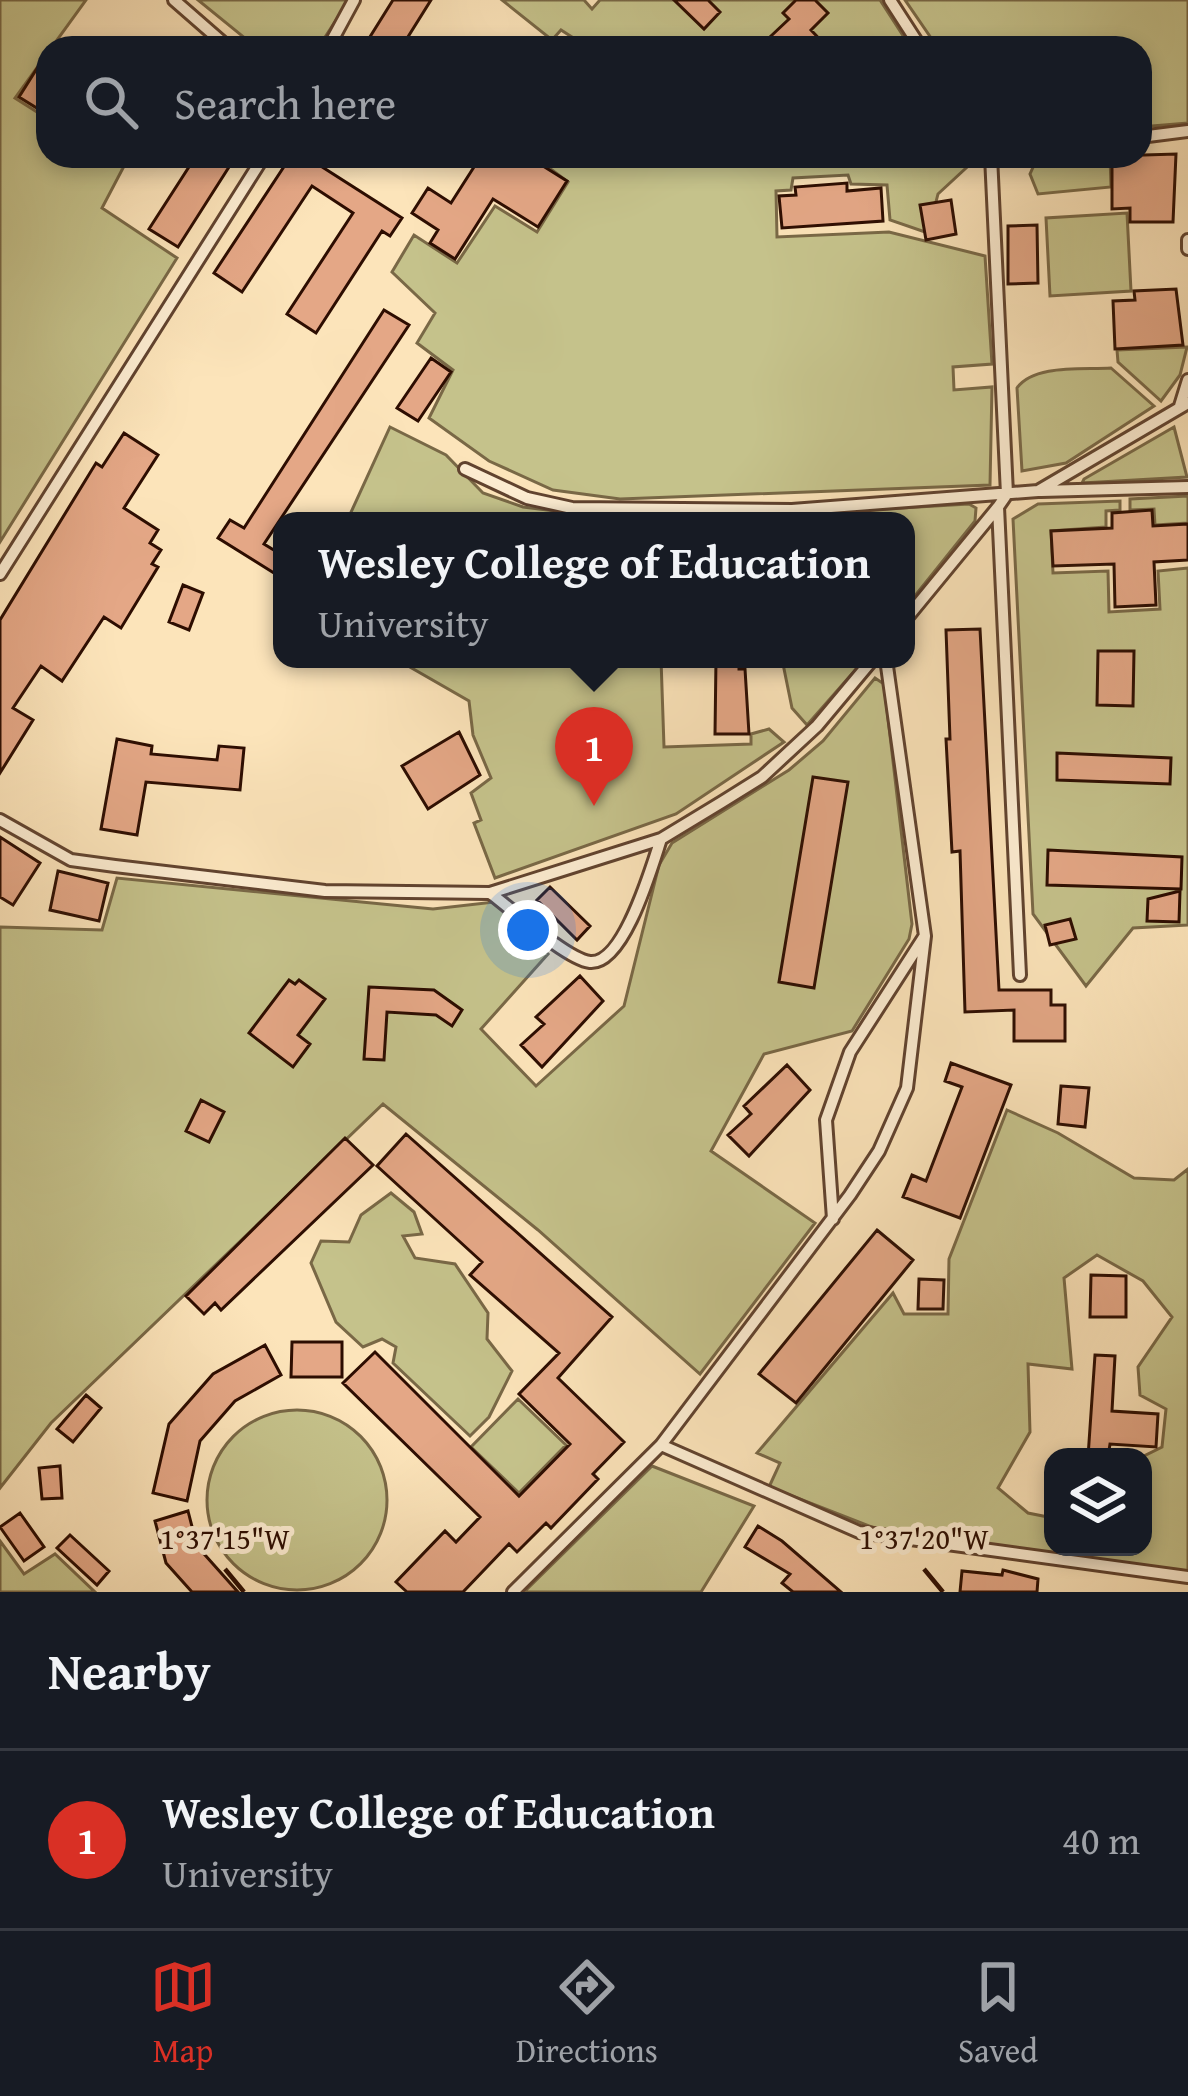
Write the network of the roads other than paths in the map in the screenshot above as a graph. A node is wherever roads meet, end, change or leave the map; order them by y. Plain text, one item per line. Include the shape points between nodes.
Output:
1 (174, 0) edge
2 (354, 0) edge
3 (890, 0) edge
4 (215, 36) edge
5 (334, 36) edge
6 (913, 36) edge
7 (1188, 131) edge
8 (1152, 136) edge
9 (256, 168) edge
10 (993, 168) edge
11 (1188, 240) edge
12 (1188, 250) edge
13 (1188, 380) edge
14 (1184, 405) edge
15 (465, 469) dead end
16 (1188, 488) edge
17 (1038, 491) junction
18 (1007, 494) junction
19 (998, 508) junction
20 (0, 574) edge
21 (915, 608) edge
22 (866, 668) edge
23 (887, 668) edge
24 (0, 820) edge
25 (661, 838) junction
26 (490, 893) junction
27 (925, 936) junction
28 (1021, 974) dead end
29 (833, 1219) junction
30 (661, 1445) junction
31 (1188, 1577) edge
32 (513, 1592) edge

1 - 4 lane
2 - 5 lane
3 - 6 lane
7 - 8 lane
9 - 20 lane
10 - 18 lane
11 - 12 lane
13 - 14 lane
14 - 17 lane
15 - 18 lane via 527,498 572,508 792,510
16 - 17 lane
17 - 18 lane
18 - 19 lane
19 - 21 lane
19 - 28 lane
22 - 25 lane via 818,726 761,776
23 - 27 lane
24 - 26 lane via 71,860 325,891
25 - 26 lane
25 - 26 lane via 628,925 601,960 569,952
27 - 29 lane via 907,1088
27 - 29 lane via 850,1052 826,1120
29 - 30 lane
30 - 31 lane via 859,1532
30 - 32 lane

